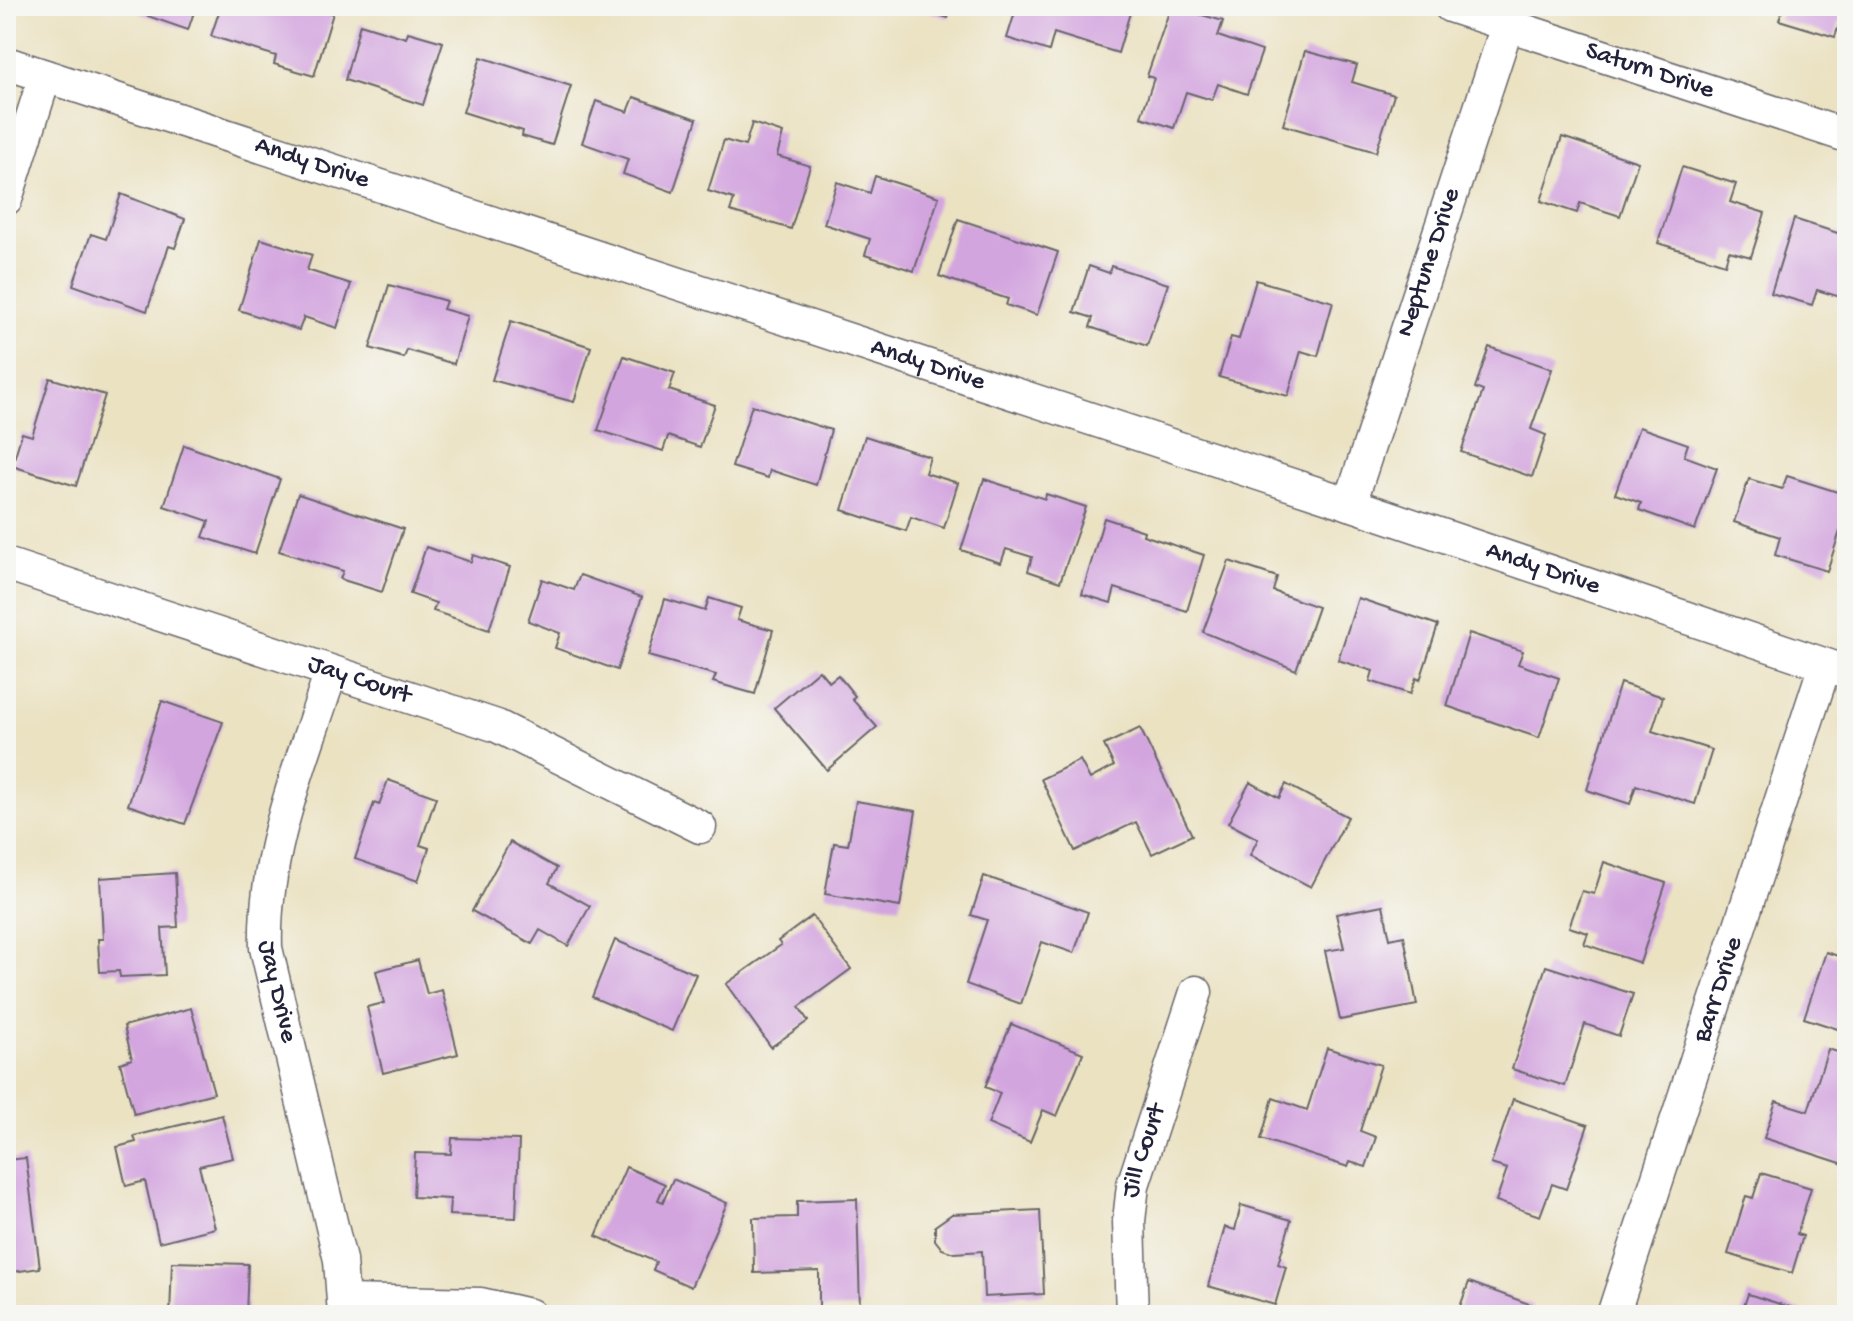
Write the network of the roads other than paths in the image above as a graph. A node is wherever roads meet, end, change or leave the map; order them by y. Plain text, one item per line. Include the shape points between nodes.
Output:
1 (1450, 6) edge
2 (1508, 23) junction
3 (6, 63) edge
4 (45, 76) junction
5 (1847, 136) edge
6 (6, 199) edge
7 (1350, 504) junction
8 (6, 564) edge
9 (1836, 669) edge
10 (331, 672) junction
11 (700, 827) dead end
12 (1196, 992) dead end
13 (344, 1308) edge
14 (530, 1315) edge
15 (1132, 1315) edge
16 (1613, 1315) edge

1 - 2 street, Saturn Drive
2 - 5 street, Saturn Drive
2 - 7 street, Neptune Drive
3 - 4 street, Andy Drive
4 - 6 street
4 - 7 street, Andy Drive
7 - 9 street, Andy Drive
8 - 10 street, Jay Court
9 - 16 street, Barr Drive
10 - 11 street, Jay Court via 508,731
10 - 13 street, Jay Drive via 273,855 264,919 266,948 340,1260
12 - 15 street, Jill Court via 1133,1185
13 - 14 street via 481,1304

